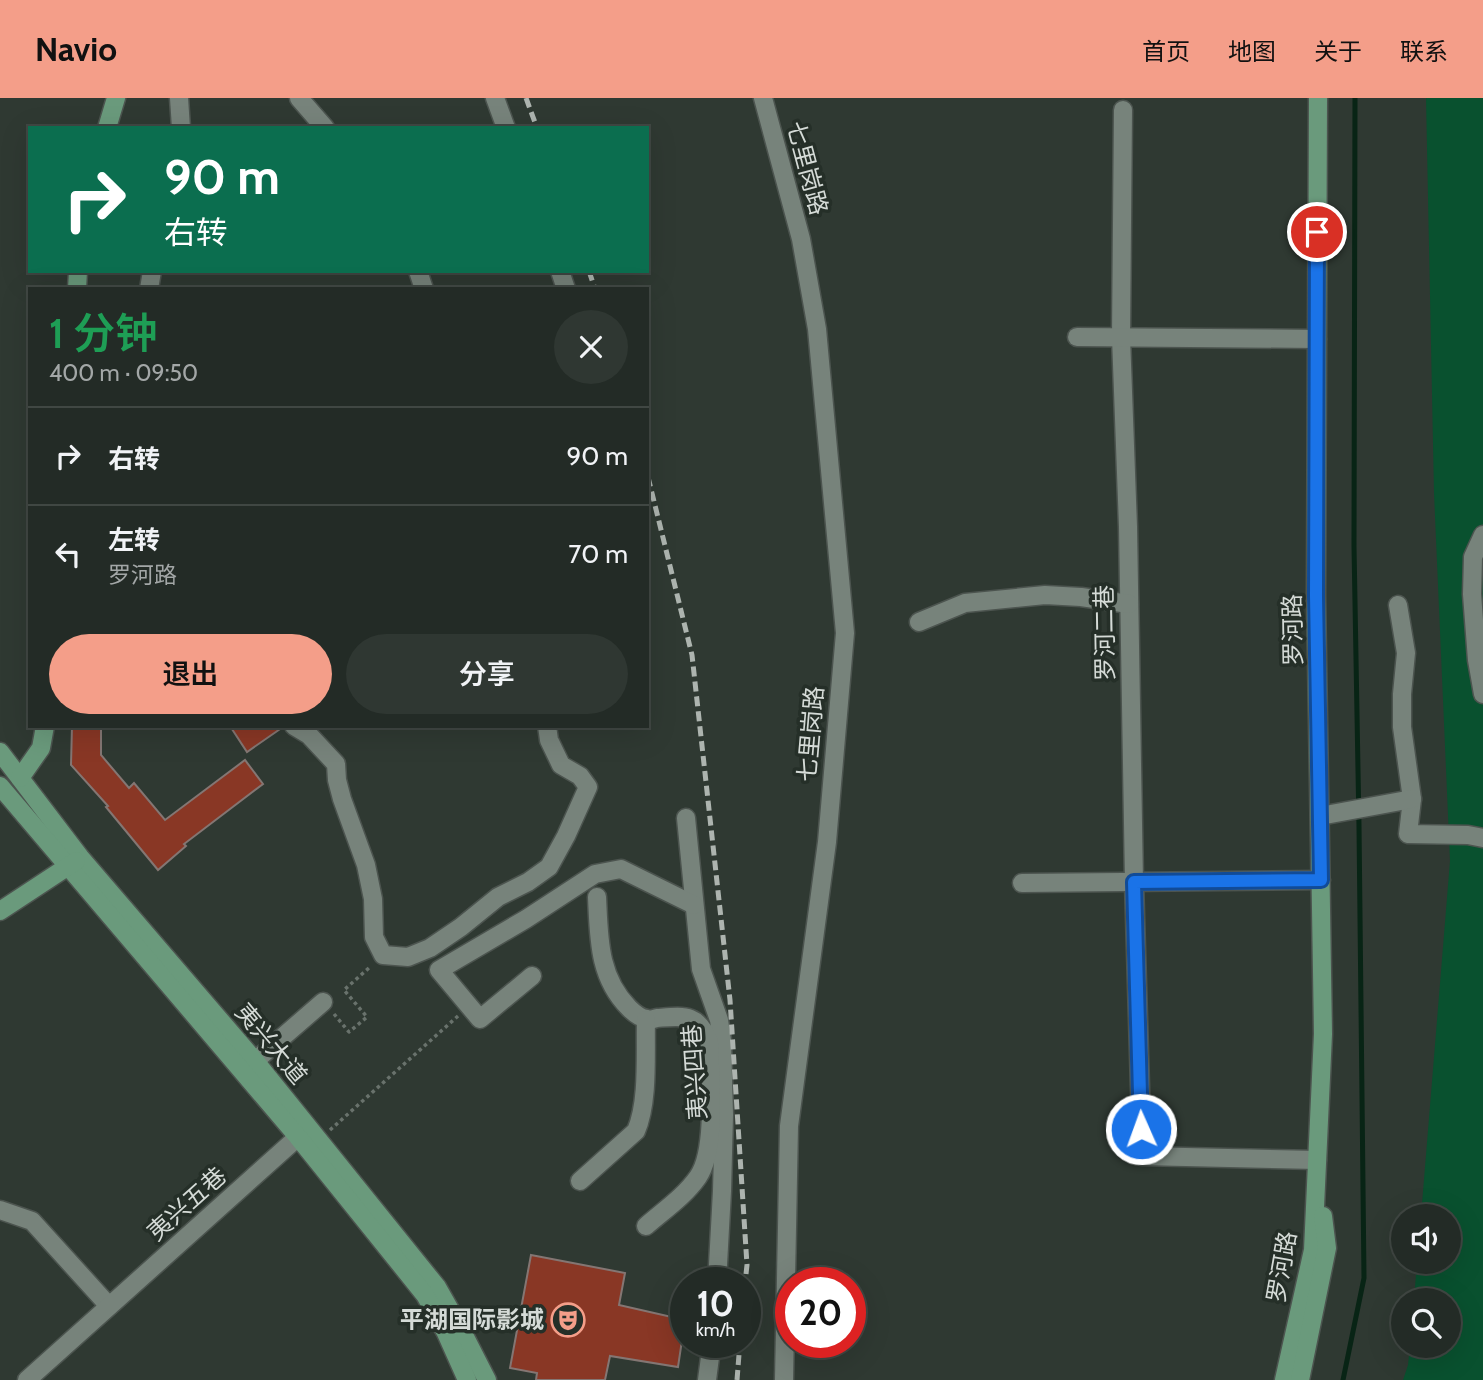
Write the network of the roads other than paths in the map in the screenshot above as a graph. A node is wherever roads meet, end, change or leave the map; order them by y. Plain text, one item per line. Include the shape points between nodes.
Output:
1 (116, 98) edge
2 (180, 98) edge
3 (299, 98) edge
4 (495, 98) edge
5 (763, 98) edge
6 (1318, 98) edge
7 (1124, 110) dead end
8 (108, 126) edge
9 (181, 126) edge
10 (323, 126) edge
11 (505, 126) edge
12 (1077, 337) dead end
13 (1121, 337) junction
14 (1317, 339) junction
15 (1483, 535) edge
16 (1129, 604) junction
17 (1398, 605) dead end
18 (919, 622) dead end
19 (1483, 694) edge
20 (45, 728) edge
21 (297, 728) edge
22 (547, 728) edge
23 (0, 752) edge
24 (20, 778) junction
25 (0, 786) edge
26 (1412, 799) junction
27 (1321, 815) junction
28 (686, 818) dead end
29 (1483, 838) edge
30 (74, 862) junction
31 (1321, 880) junction
32 (1134, 882) junction
33 (1022, 883) dead end
34 (597, 897) dead end
35 (694, 905) junction
36 (0, 911) edge
37 (532, 976) dead end
38 (323, 1002) road end
39 (646, 1020) junction
40 (255, 1061) junction
41 (298, 1137) junction
42 (1317, 1160) junction
43 (698, 1176) junction
44 (580, 1181) dead end
45 (723, 1191) junction
46 (0, 1210) edge
47 (646, 1226) dead end
48 (718, 1267) edge
49 (109, 1306) junction
50 (710, 1358) edge
51 (27, 1380) edge
52 (467, 1380) edge
53 (487, 1380) edge
54 (707, 1380) edge
55 (784, 1380) edge
56 (1284, 1380) edge
57 (1300, 1380) edge

1 - 8 main road
2 - 9 street
3 - 10 street
4 - 11 street
5 - 55 street, 七里岗路 via 801,239 817,329 845,633 827,842 789,1126
6 - 14 main road, 罗河路
7 - 13 street, 罗河二巷
12 - 13 street
13 - 14 street
13 - 16 street, 罗河二巷
14 - 27 main road, 罗河路
15 - 19 street via 1473,557 1472,594
16 - 18 street via 1045,596 965,603
16 - 32 street, 罗河二巷
17 - 26 street via 1406,653 1402,727
20 - 24 main road via 41,748
21 - 22 street via 336,764 342,799 366,865 374,937 383,955 408,957 430,948 498,897 549,867 588,787 561,765
23 - 24 main road, 夷兴大道
24 - 30 main road, 夷兴大道
25 - 30 main road, 夷兴大道
26 - 27 street
26 - 29 street via 1408,834
27 - 31 main road, 罗河路
28 - 35 street, 夷兴四巷
30 - 36 main road
30 - 40 main road, 夷兴大道
30 - 41 main road, 夷兴大道
31 - 32 street
31 - 42 main road, 罗河路 via 1323,1034
32 - 33 street
32 - 42 street, 罗河二巷 via 1142,1156
34 - 39 street via 601,954 610,982 618,997
35 - 37 street via 621,869 595,874 439,970 480,1019
35 - 45 street, 夷兴四巷 via 701,969 722,1040
38 - 40 street
39 - 43 street via 688,1017 698,1022 709,1042 710,1137 707,1159
39 - 44 street via 640,1121 636,1130
40 - 53 main road, 夷兴大道 via 436,1287
41 - 49 street, 夷兴五巷
41 - 52 main road, 夷兴大道 via 425,1295
42 - 56 main road, 罗河路 via 1313,1250
42 - 57 main road, 罗河路 via 1327,1248
43 - 45 street
43 - 47 street
45 - 48 street, 夷兴四巷
46 - 49 street via 32,1221
49 - 51 street, 夷兴五巷
50 - 54 street

